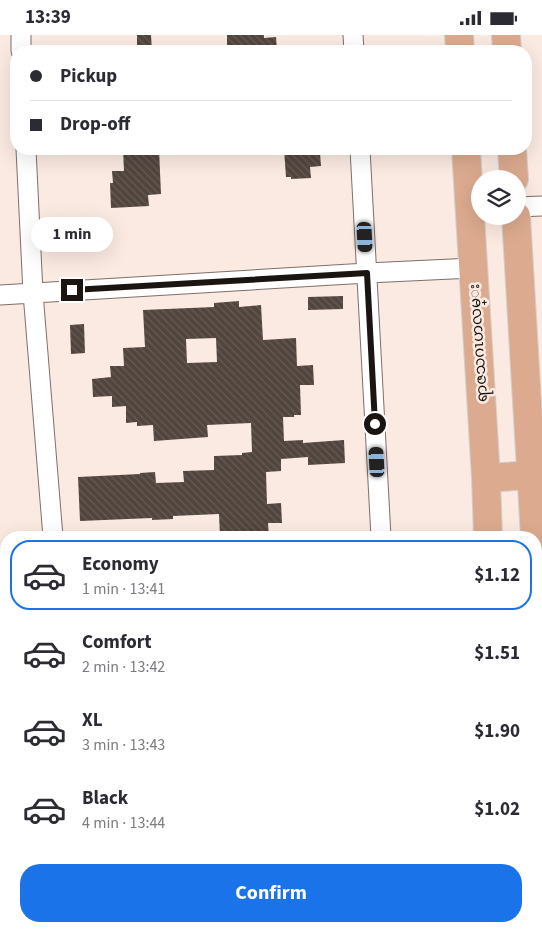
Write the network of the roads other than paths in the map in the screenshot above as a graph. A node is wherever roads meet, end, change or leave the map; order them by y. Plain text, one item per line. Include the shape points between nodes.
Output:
1 (26, 155) edge
2 (360, 155) edge
3 (466, 155) edge
4 (512, 155) edge
5 (513, 170) edge
6 (542, 206) edge
7 (526, 207) edge
8 (517, 225) edge
9 (473, 268) junction
10 (367, 273) junction
11 (33, 293) junction
12 (0, 295) edge
13 (532, 475) junction
14 (486, 478) junction
15 (53, 531) edge
16 (381, 531) edge
17 (488, 531) edge
18 (535, 531) edge

1 - 11 street
2 - 10 street
3 - 9 main road, ရာဇသဂၤဟလမ္း
4 - 5 main road
6 - 7 street
8 - 13 main road
9 - 10 street
9 - 14 main road, ရာဇသဂၤဟလမ္း
10 - 11 street
10 - 16 street
11 - 12 street
11 - 15 street
13 - 14 main road
13 - 18 main road
14 - 17 main road, ရာဇသဂၤဟလမ္း

